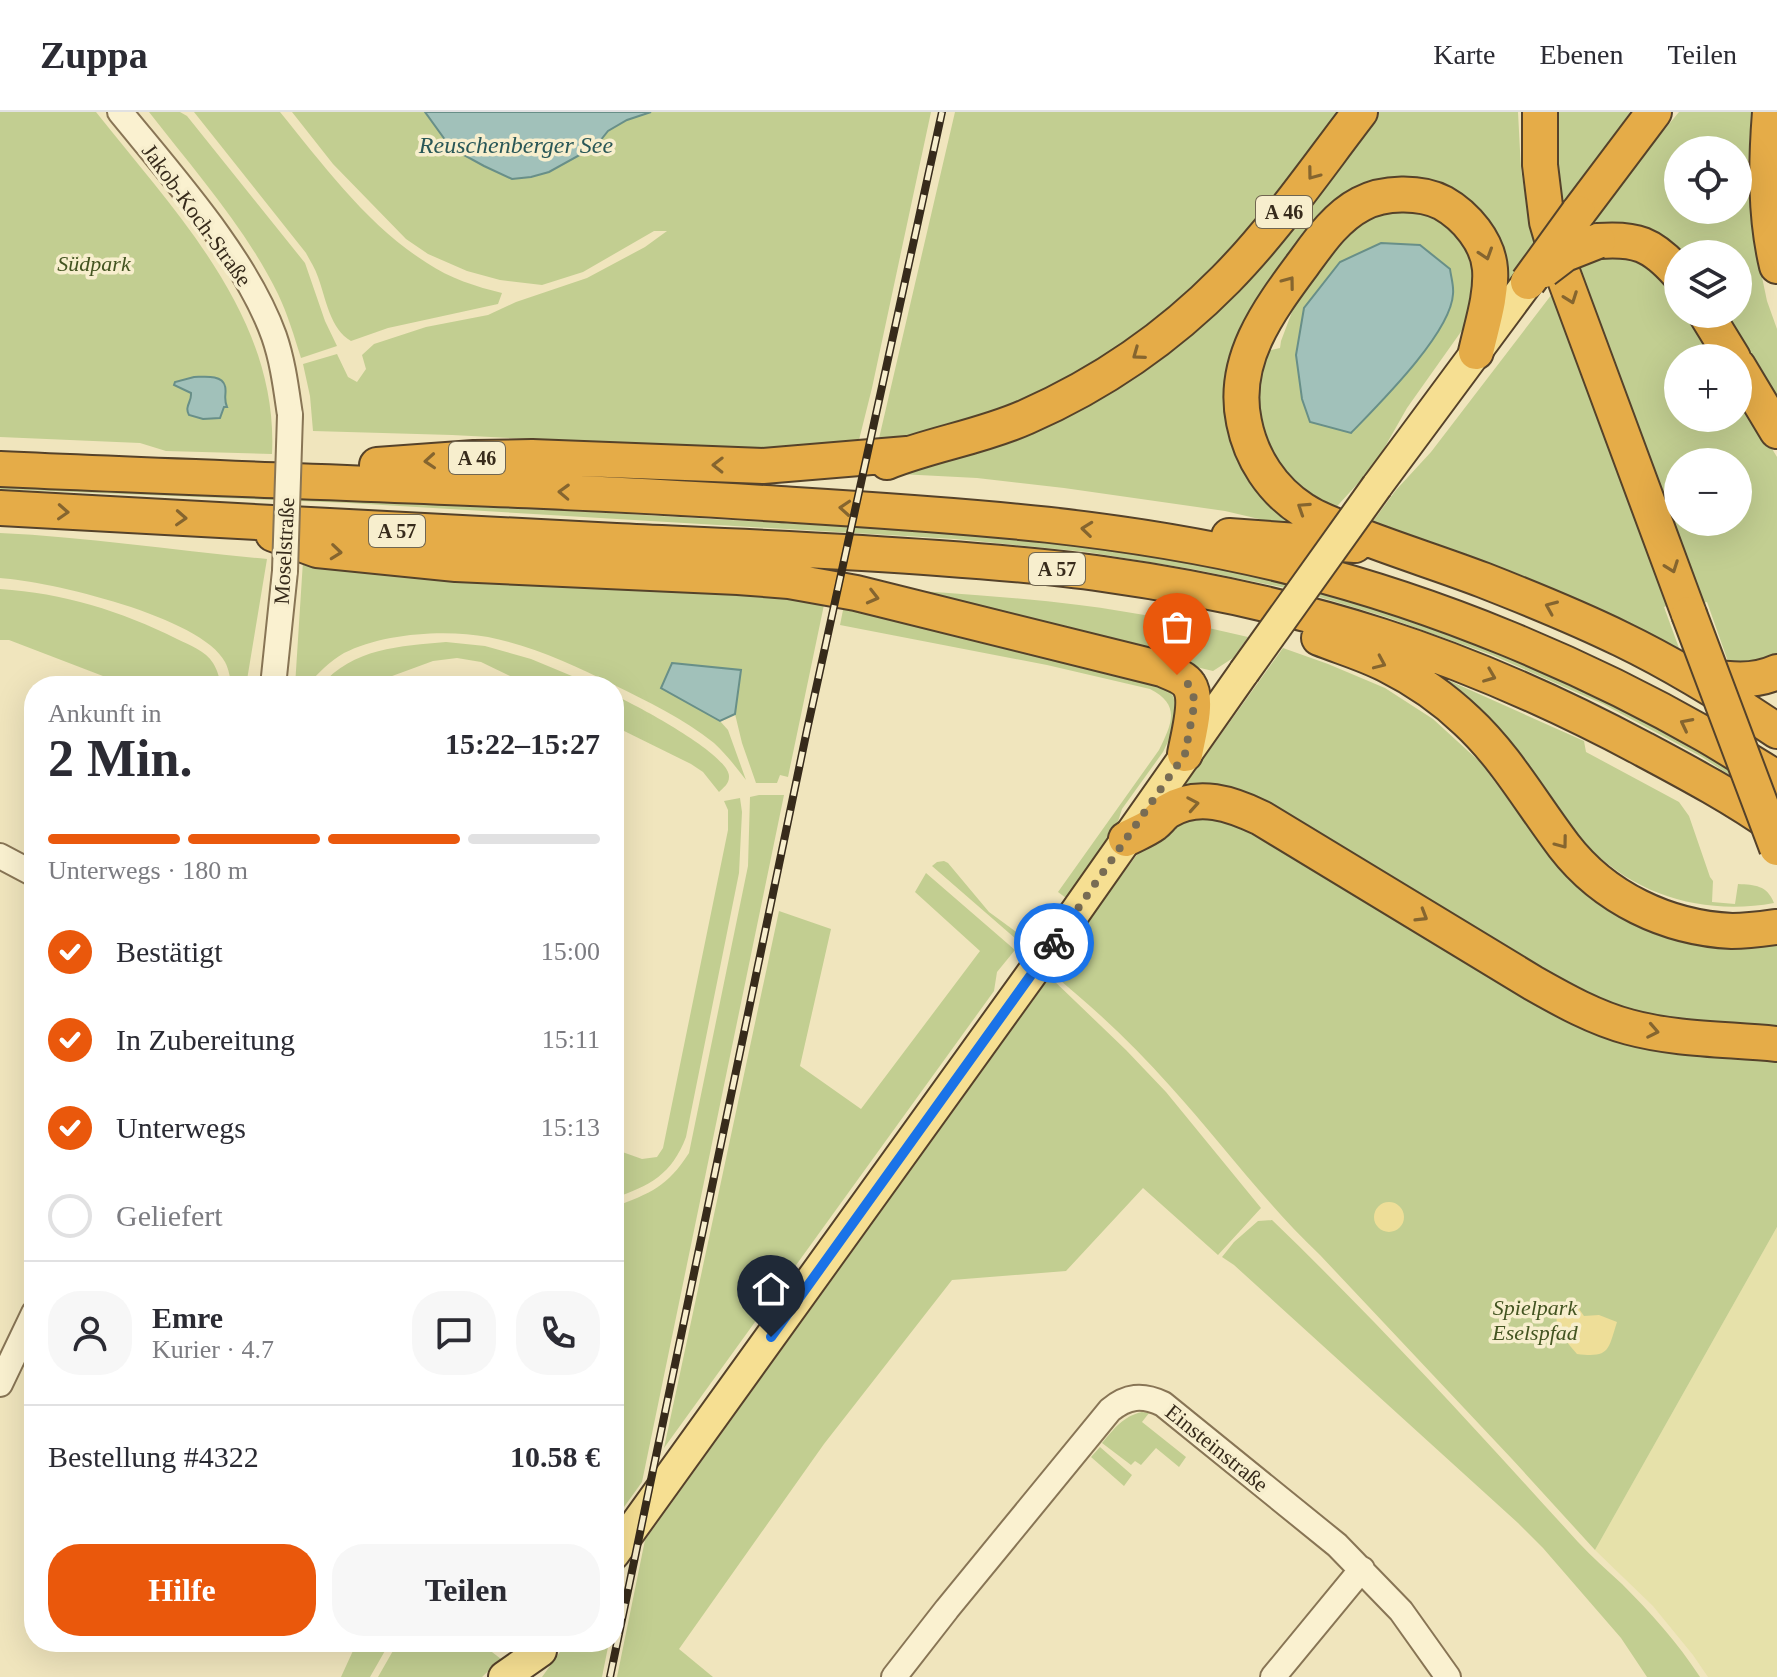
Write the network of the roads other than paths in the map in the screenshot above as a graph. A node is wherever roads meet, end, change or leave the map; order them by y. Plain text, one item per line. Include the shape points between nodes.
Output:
1 (120, 112) edge
2 (1360, 112) edge
3 (1540, 112) edge
4 (1654, 112) edge
5 (1770, 112) edge
6 (1664, 258) edge
7 (1777, 266) edge
8 (1528, 282) junction
9 (1476, 352) junction
10 (1752, 389) edge
11 (290, 415) joint
12 (1777, 431) edge
13 (907, 454) junction
14 (0, 469) edge
15 (49, 471) junction
16 (642, 495) junction
17 (0, 508) edge
18 (235, 521) junction
19 (560, 538) junction
20 (1164, 540) junction
21 (1399, 551) junction
22 (1777, 672) edge
23 (1685, 674) junction
24 (274, 676) edge
25 (1777, 731) edge
26 (1185, 754) junction
27 (1777, 778) edge
28 (1777, 828) edge
29 (1126, 839) junction
30 (1777, 848) edge
31 (0, 856) edge
32 (24, 869) edge
33 (1775, 927) dead end
34 (1777, 1044) edge
35 (24, 1334) edge
36 (0, 1384) edge
37 (624, 1540) edge
38 (1362, 1569) junction
39 (539, 1657) edge
40 (504, 1677) edge
41 (894, 1677) edge
42 (1273, 1677) edge
43 (1448, 1677) edge

1 - 11 street, Jakob-Koch-Straße via 205,218 261,306 284,374
2 -> 13 highway, A 46 via 1254,248 1163,336 1080,391 1025,418
3 -> 30 highway, bridge via 1547,222 1560,266
4 - 8 highway, bridge
5 - 7 highway via 1768,203
6 - 8 highway, bridge via 1640,242 1598,241 1565,254
8 - 9 main road
21 -> 9 highway via 1303,511 1263,469 1250,447 1240,396 1253,341 1280,294 1338,221 1362,203 1415,195 1441,202 1482,241 1490,290
9 - 26 main road, bridge
10 - 12 highway
11 - 24 street, Moselstraße, bridge via 285,571
13 -> 15 highway, A 46 via 763,466 532,457 365,465 95,455
13 - 16 highway, A 46 via 816,481
14 - 15 highway, A 57
16 -> 15 highway, A 57
20 -> 16 highway, A 57 via 965,516
17 -> 18 highway, A 57
18 - 19 highway, A 57
18 -> 26 highway via 317,550 456,564 789,581 856,593 1177,675 1189,685 1195,701
19 -> 28 highway, A 57 via 1002,563 1101,574 1274,606 1381,636 1537,696 1687,772
19 -> 33 highway via 626,556 1020,581 1222,614 1308,634 1386,665 1427,688 1467,720 1507,765 1581,867 1605,888 1645,910 1698,927
20 - 21 highway via 1223,536
27 -> 20 highway, A 57 via 1606,683 1503,637 1301,569
23 -> 21 highway via 1546,605
22 - 23 highway via 1739,681
23 - 25 highway
26 - 29 main road
29 -> 34 highway via 1189,802 1237,807 1576,1007 1628,1027
29 - 37 main road
31 - 32 street
35 - 36 street
38 - 41 street, Einsteinstraße via 1163,1404 1133,1397 1110,1410
38 - 42 street
38 - 43 street, Einsteinstraße via 1401,1611
39 - 40 main road

